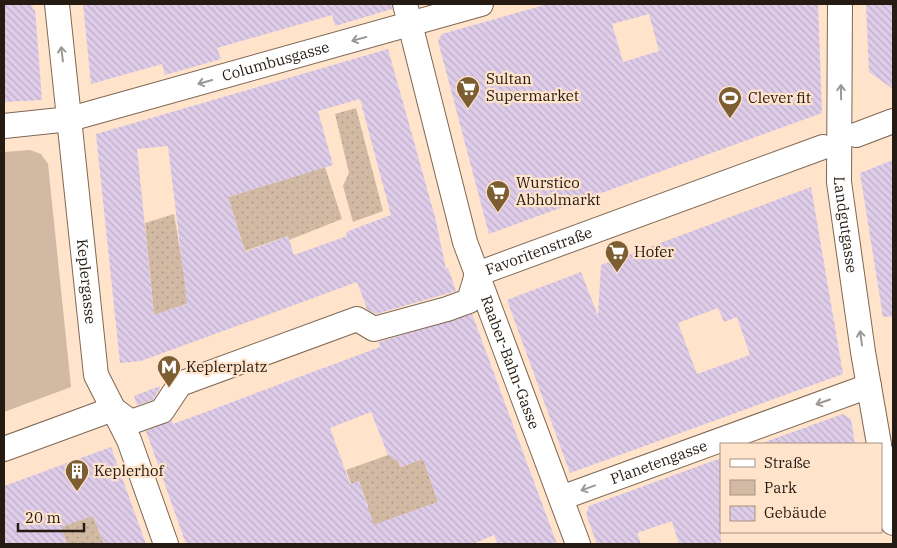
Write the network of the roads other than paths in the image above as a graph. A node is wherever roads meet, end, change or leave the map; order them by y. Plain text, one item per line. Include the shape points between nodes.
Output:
1 (56, 4) edge
2 (481, 4) edge
3 (840, 4) edge
4 (408, 14) edge
5 (70, 119) junction
6 (893, 121) edge
7 (4, 126) edge
8 (856, 135) dead end
9 (823, 147) dead end
10 (477, 274) junction
11 (869, 386) junction
12 (102, 413) junction
13 (879, 443) edge
14 (4, 449) edge
15 (882, 458) edge
16 (561, 498) junction
17 (893, 523) edge
18 (166, 544) edge
19 (578, 544) edge

5 -> 1 street, Keplergasse
2 - 4 street, Columbusgasse
11 -> 3 street, Landgutgasse via 839,182
4 -> 5 street, Columbusgasse
4 - 10 street, Raaber-Bahn-Gasse via 465,242
5 - 7 street
5 - 12 street, Keplergasse via 89,320
6 - 8 street
9 - 10 street, Favoritenstraße
10 - 12 street, Favoritenstraße via 469,301 374,329 357,319 180,384 162,411 131,422
10 - 16 street, Raaber-Bahn-Gasse
11 - 13 street, Landgutgasse
11 -> 16 street, Planetengasse
12 - 14 street
12 - 18 street, Keplergasse via 129,440
15 - 17 street
16 - 19 street, Raaber-Bahn-Gasse

